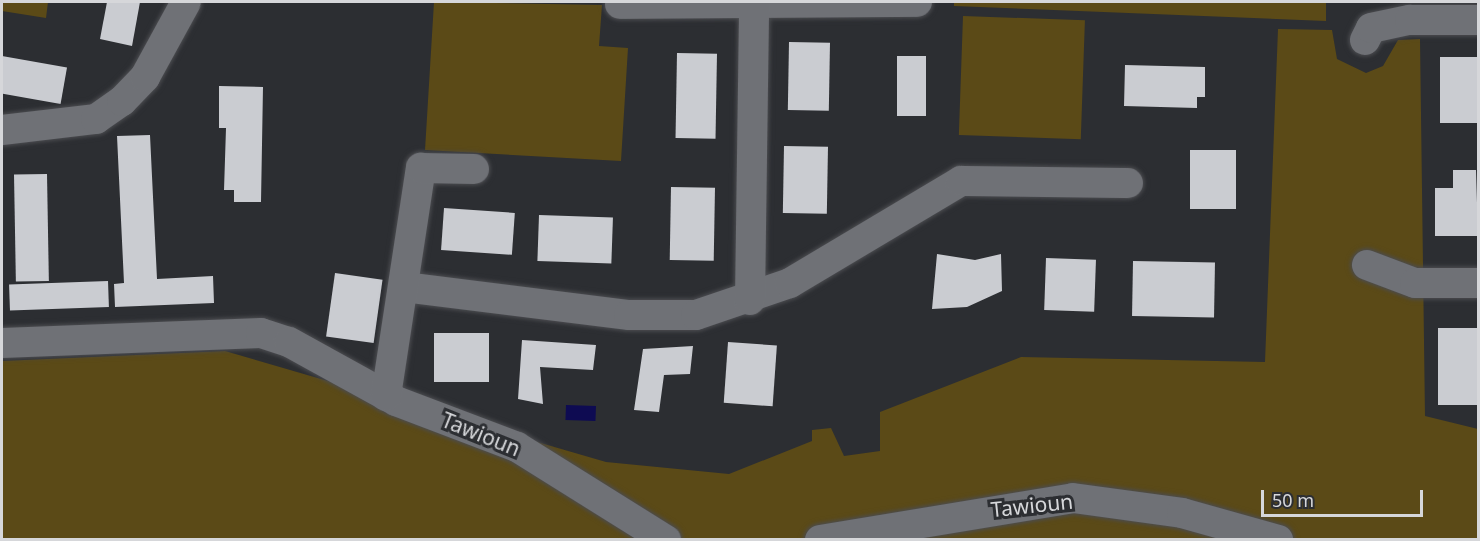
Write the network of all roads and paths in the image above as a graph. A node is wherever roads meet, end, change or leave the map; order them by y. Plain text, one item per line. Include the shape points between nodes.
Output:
1 (186, 2) edge
2 (754, 2) edge
3 (917, 2) edge
4 (621, 4) dead end
5 (1479, 20) edge
6 (1365, 40) dead end
7 (2, 130) edge
8 (474, 169) dead end
9 (1128, 183) dead end
10 (1367, 265) dead end
11 (1479, 284) edge
12 (404, 287) junction
13 (750, 300) junction
14 (2, 343) edge
15 (386, 396) junction
16 (666, 540) edge
17 (820, 540) edge
18 (1278, 540) edge

1 - 7 street via 145,77 122,102 96,119
2 - 3 street
2 - 4 street
2 - 13 street
5 - 6 street via 1410,20 1371,28
8 - 12 street via 421,168
9 - 13 street via 961,181 790,283
10 - 11 street via 1415,283
12 - 13 street via 629,315 696,315
12 - 15 street
14 - 15 street, Tawioun via 261,333 289,342
15 - 16 street, Tawioun via 517,447
17 - 18 street, Tawioun via 1073,498 1182,513

